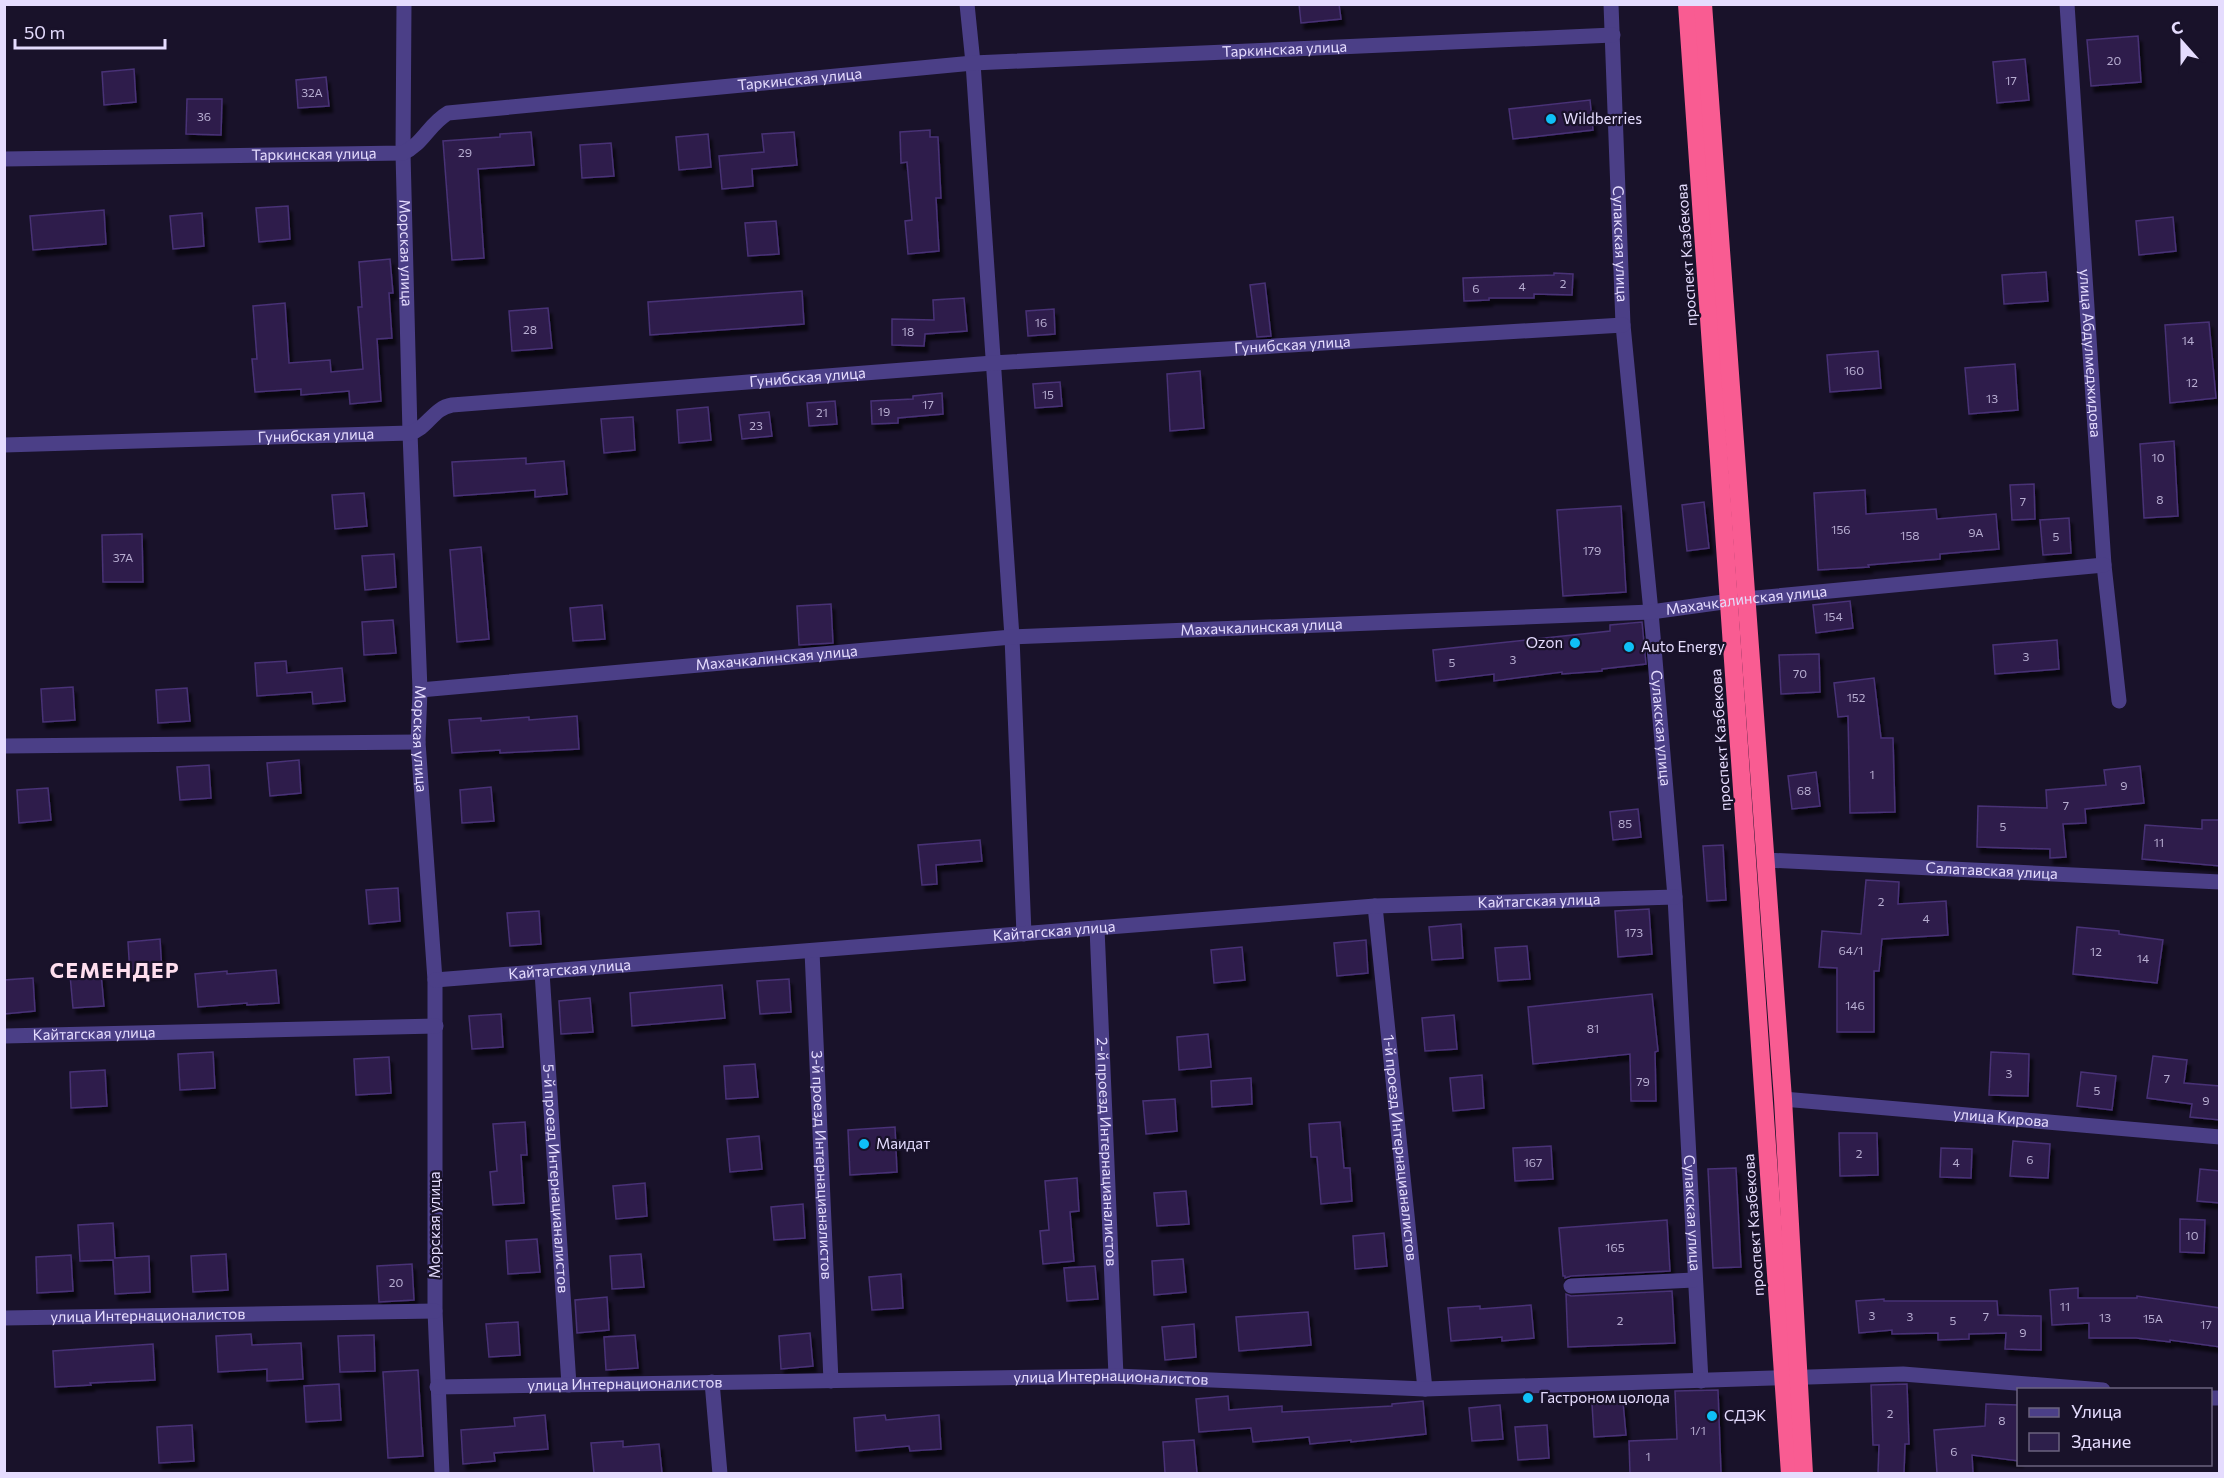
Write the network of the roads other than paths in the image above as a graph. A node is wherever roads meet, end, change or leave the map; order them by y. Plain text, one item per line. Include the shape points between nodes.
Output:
1 (404, 4) edge
2 (967, 4) edge
3 (1611, 4) edge
4 (1687, 4) edge
5 (1703, 4) edge
6 (2067, 4) edge
7 (1612, 35) junction
8 (973, 63) junction
9 (403, 153) junction
10 (4, 159) edge
11 (1623, 325) junction
12 (993, 363) junction
13 (410, 433) junction
14 (4, 445) edge
15 (2104, 565) junction
16 (1737, 600) junction
17 (1651, 612) junction
18 (1012, 637) junction
19 (420, 690) junction
20 (2119, 701) dead end
21 (418, 742) junction
22 (4, 746) edge
23 (1766, 860) junction
24 (2220, 882) edge
25 (1675, 897) junction
26 (1375, 906) junction
27 (1097, 928) junction
28 (1024, 934) junction
29 (812, 951) junction
30 (542, 972) junction
31 (435, 980) junction
32 (436, 1026) junction
33 (4, 1036) edge
34 (1783, 1099) junction
35 (2220, 1137) edge
36 (1694, 1280) junction
37 (1571, 1286) dead end
38 (435, 1311) junction
39 (4, 1318) edge
40 (1116, 1376) junction
41 (1790, 1378) junction
42 (831, 1381) junction
43 (1701, 1381) junction
44 (712, 1382) junction
45 (568, 1385) junction
46 (437, 1388) junction
47 (2090, 1388) edge
48 (1425, 1389) junction
49 (442, 1473) edge
50 (720, 1473) edge
51 (1790, 1473) edge
52 (1804, 1473) edge

1 - 9 street, Морская улица
2 - 8 street
3 - 7 street, Сулакская улица
4 - 16 highway, проспект Казбекова
5 - 16 highway, проспект Казбекова
6 - 15 street, улица Абдулмеджидова
7 - 8 street, Таркинская улица
7 - 11 street, Сулакская улица
8 - 9 street, Таркинская улица via 448,113
8 - 12 street
9 - 10 street, Таркинская улица
9 - 13 street, Морская улица
11 - 12 street, Гунибская улица
11 - 17 street, Сулакская улица
12 - 13 street, Гунибская улица via 452,405 440,409
12 - 18 street
13 - 14 street, Гунибская улица
13 - 19 street, Морская улица
15 - 16 street, Махачкалинская улица
15 - 20 street, улица Абдулмеджидова
16 - 17 street, Махачкалинская улица
16 - 23 highway, проспект Казбекова
16 - 41 highway, проспект Казбекова
17 - 18 street, Махачкалинская улица
17 - 25 street, Сулакская улица
18 - 19 street, Махачкалинская улица
18 - 28 street
19 - 21 street, Морская улица
21 - 22 street
21 - 31 street, Морская улица
23 - 24 street, Салатавская улица
23 - 34 highway, проспект Казбекова
25 - 26 street, Кайтагская улица
25 - 36 street, Сулакская улица
26 - 27 street, Кайтагская улица
26 - 48 street, 1-й проезд Интернацианалистов
27 - 28 street, Кайтагская улица
27 - 40 street, 2-й проезд Интернацианалистов
28 - 29 street, Кайтагская улица
29 - 30 street, Кайтагская улица
29 - 42 street, 3-й проезд Интернацианалистов
30 - 31 street, Кайтагская улица
30 - 45 street, 5-й проезд Интернацианалистов
31 - 32 street, Морская улица
32 - 33 street, Кайтагская улица
32 - 38 street, Морская улица
34 - 35 street, улица Кирова
34 - 41 highway, проспект Казбекова
36 - 37 street
36 - 43 street, Сулакская улица
38 - 39 street, улица Интернационалистов
38 - 46 street, Морская улица
40 - 42 street, улица Интернационалистов
40 - 48 street, улица Интернационалистов
41 - 43 street, улица Интернационалистов
41 - 47 street, улица Интернационалистов via 1903,1374
41 - 51 highway, проспект Казбекова
41 - 52 highway, проспект Казбекова
42 - 44 street, улица Интернационалистов
43 - 48 street, улица Интернационалистов
44 - 45 street, улица Интернационалистов
44 - 50 street
45 - 46 street, улица Интернационалистов
46 - 49 street, Морская улица

